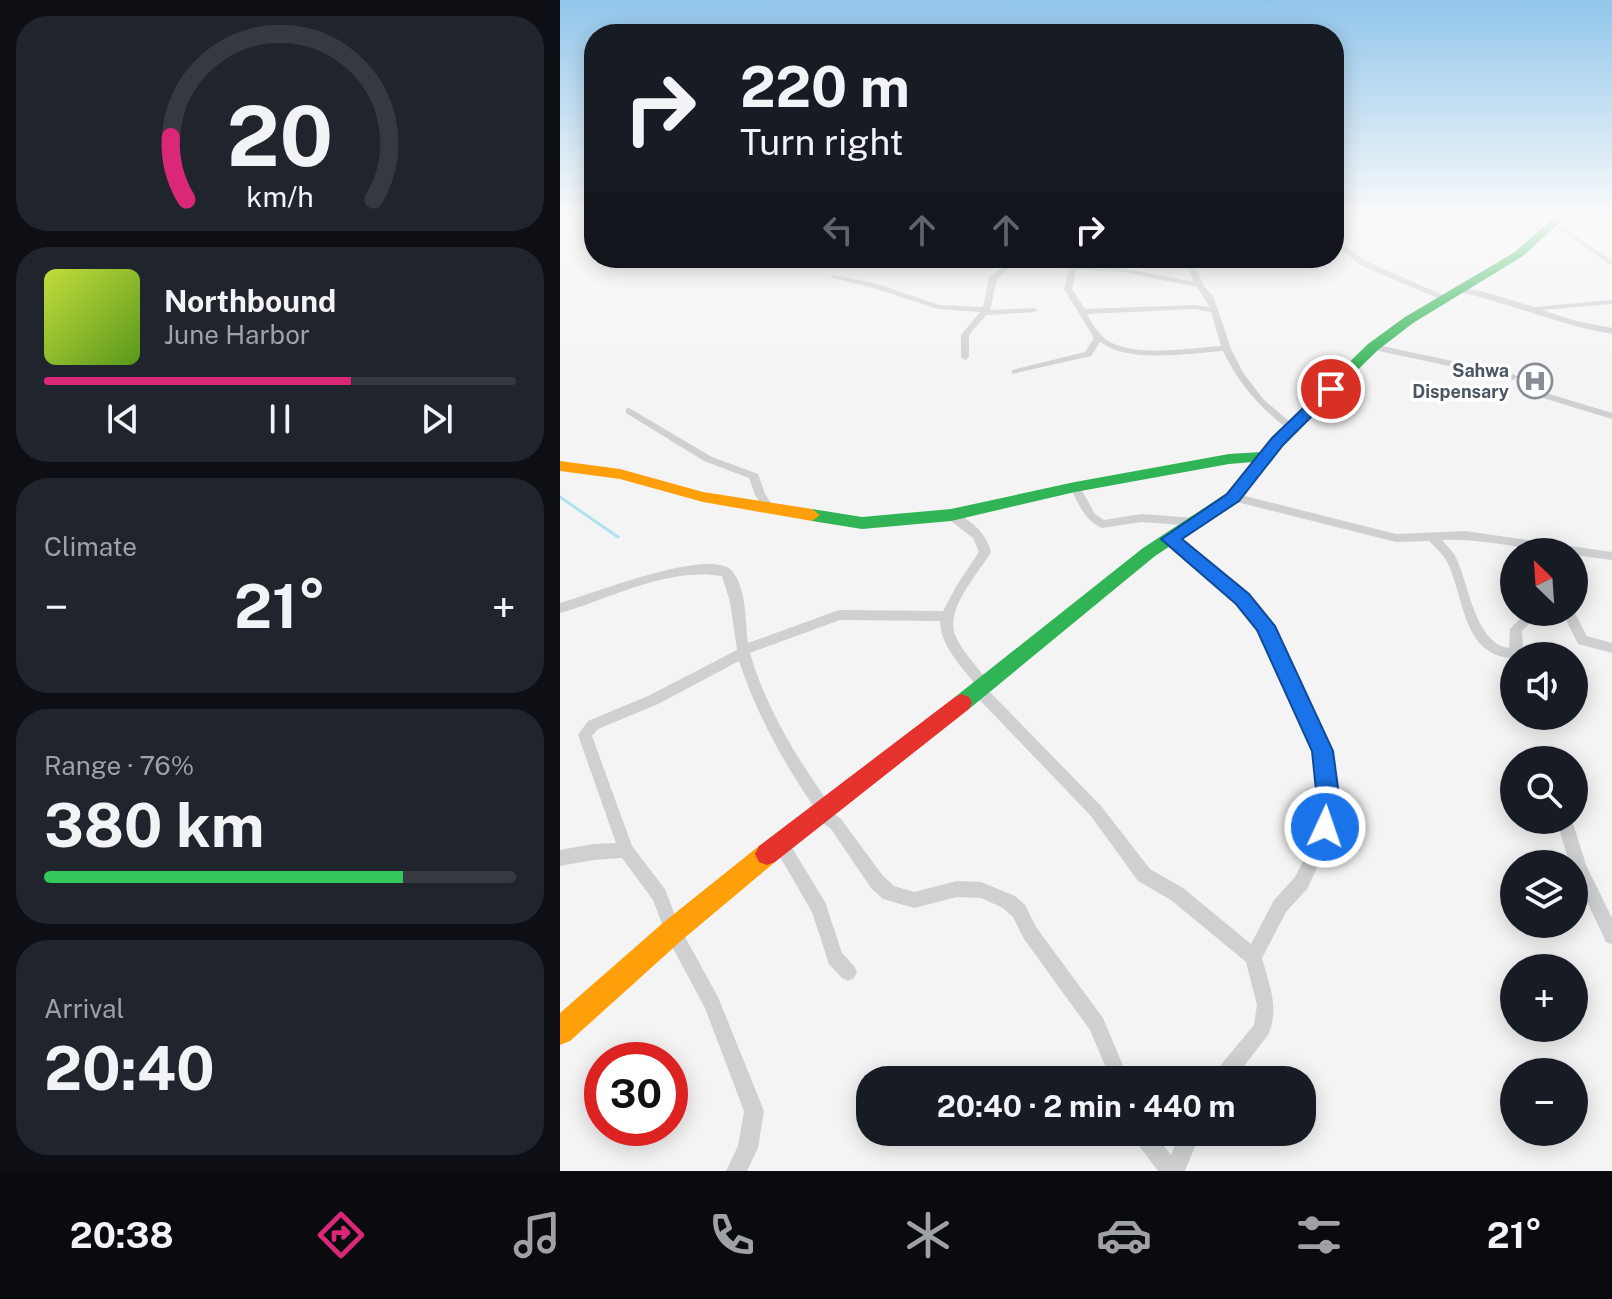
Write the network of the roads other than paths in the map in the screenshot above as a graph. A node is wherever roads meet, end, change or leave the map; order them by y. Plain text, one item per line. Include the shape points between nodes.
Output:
1 (1002, 270) edge
2 (1072, 270) edge
3 (1113, 270) edge
4 (1193, 270) edge
5 (1383, 270) edge
6 (1492, 270) edge
7 (834, 277) dead end
8 (1200, 285) junction
9 (1452, 293) junction
10 (1612, 302) edge
11 (1531, 309) junction
12 (1034, 310) dead end
13 (1214, 310) junction
14 (985, 312) junction
15 (1081, 312) junction
16 (1612, 331) edge
17 (1098, 338) junction
18 (1373, 347) junction
19 (1226, 348) junction
20 (965, 357) dead end
21 (1015, 372) dead end
22 (1513, 377) dead end
23 (1533, 392) dead end
24 (629, 411) dead end
25 (1612, 416) edge
26 (1291, 427) junction
27 (1264, 457) junction
28 (560, 466) edge
29 (1075, 487) junction
30 (1233, 497) junction
31 (770, 509) junction
32 (951, 515) junction
33 (1196, 522) junction
34 (1432, 536) junction
35 (1170, 539) junction
36 (1612, 556) edge
37 (560, 608) edge
38 (948, 616) junction
39 (1519, 626) edge
40 (1576, 626) edge
41 (1612, 648) edge
42 (743, 651) junction
43 (980, 687) junction
44 (821, 810) junction
45 (1568, 834) edge
46 (780, 843) junction
47 (626, 850) junction
48 (560, 858) edge
49 (673, 931) junction
50 (1612, 936) edge
51 (1253, 957) junction
52 (848, 972) dead end
53 (560, 1031) edge
54 (1114, 1066) edge
55 (1232, 1066) edge
56 (1149, 1146) edge
57 (1185, 1146) edge
58 (736, 1171) edge
59 (1173, 1171) edge

1 - 14 street via 993,278
2 - 15 street via 1067,287
3 - 8 street
4 - 8 street
5 - 9 street
6 - 9 main road
7 - 14 street via 938,307
8 - 13 street
9 - 11 street via 1483,293
9 - 18 main road
10 - 11 street
11 - 16 street
12 - 14 street
13 - 15 street
13 - 19 street
14 - 20 street via 965,335
15 - 17 street
17 - 19 street via 1119,350
17 - 21 street via 1088,354
18 - 22 street
18 - 26 main road
19 - 26 street via 1257,401
23 - 25 street
24 - 31 street via 708,459 754,476
26 - 27 main road
27 - 29 main road
27 - 30 main road
28 - 31 main road via 620,474 679,492
29 - 32 main road
29 - 33 street via 1091,517 1102,524 1141,518
30 - 33 main road
30 - 34 street via 1385,536
31 - 32 main road via 862,523
32 - 38 street via 981,537 985,552
33 - 35 main road
34 - 36 street via 1465,535
34 - 39 street via 1451,558 1479,635 1488,645 1513,653
35 - 43 main road
35 - 51 street via 1243,599 1265,626 1323,751 1330,810 1315,860 1280,906
37 - 42 street via 657,577 716,569 726,572 737,593
38 - 42 street via 839,615
38 - 43 street via 949,634
40 - 41 street via 1583,640
42 - 44 street via 759,696
42 - 47 street via 588,730 585,739
43 - 44 main road
43 - 51 street via 1096,811 1144,875 1177,894
44 - 46 main road
44 - 54 street via 889,893 914,900 957,889 981,890 1009,902 1097,1024
45 - 50 street
46 - 49 main road
46 - 52 street via 819,908 835,958
47 - 48 street
47 - 49 street via 659,895
49 - 53 main road
49 - 58 street via 712,1003 754,1111 748,1148
51 - 55 street via 1266,1005 1262,1029
56 - 59 street
57 - 59 street

